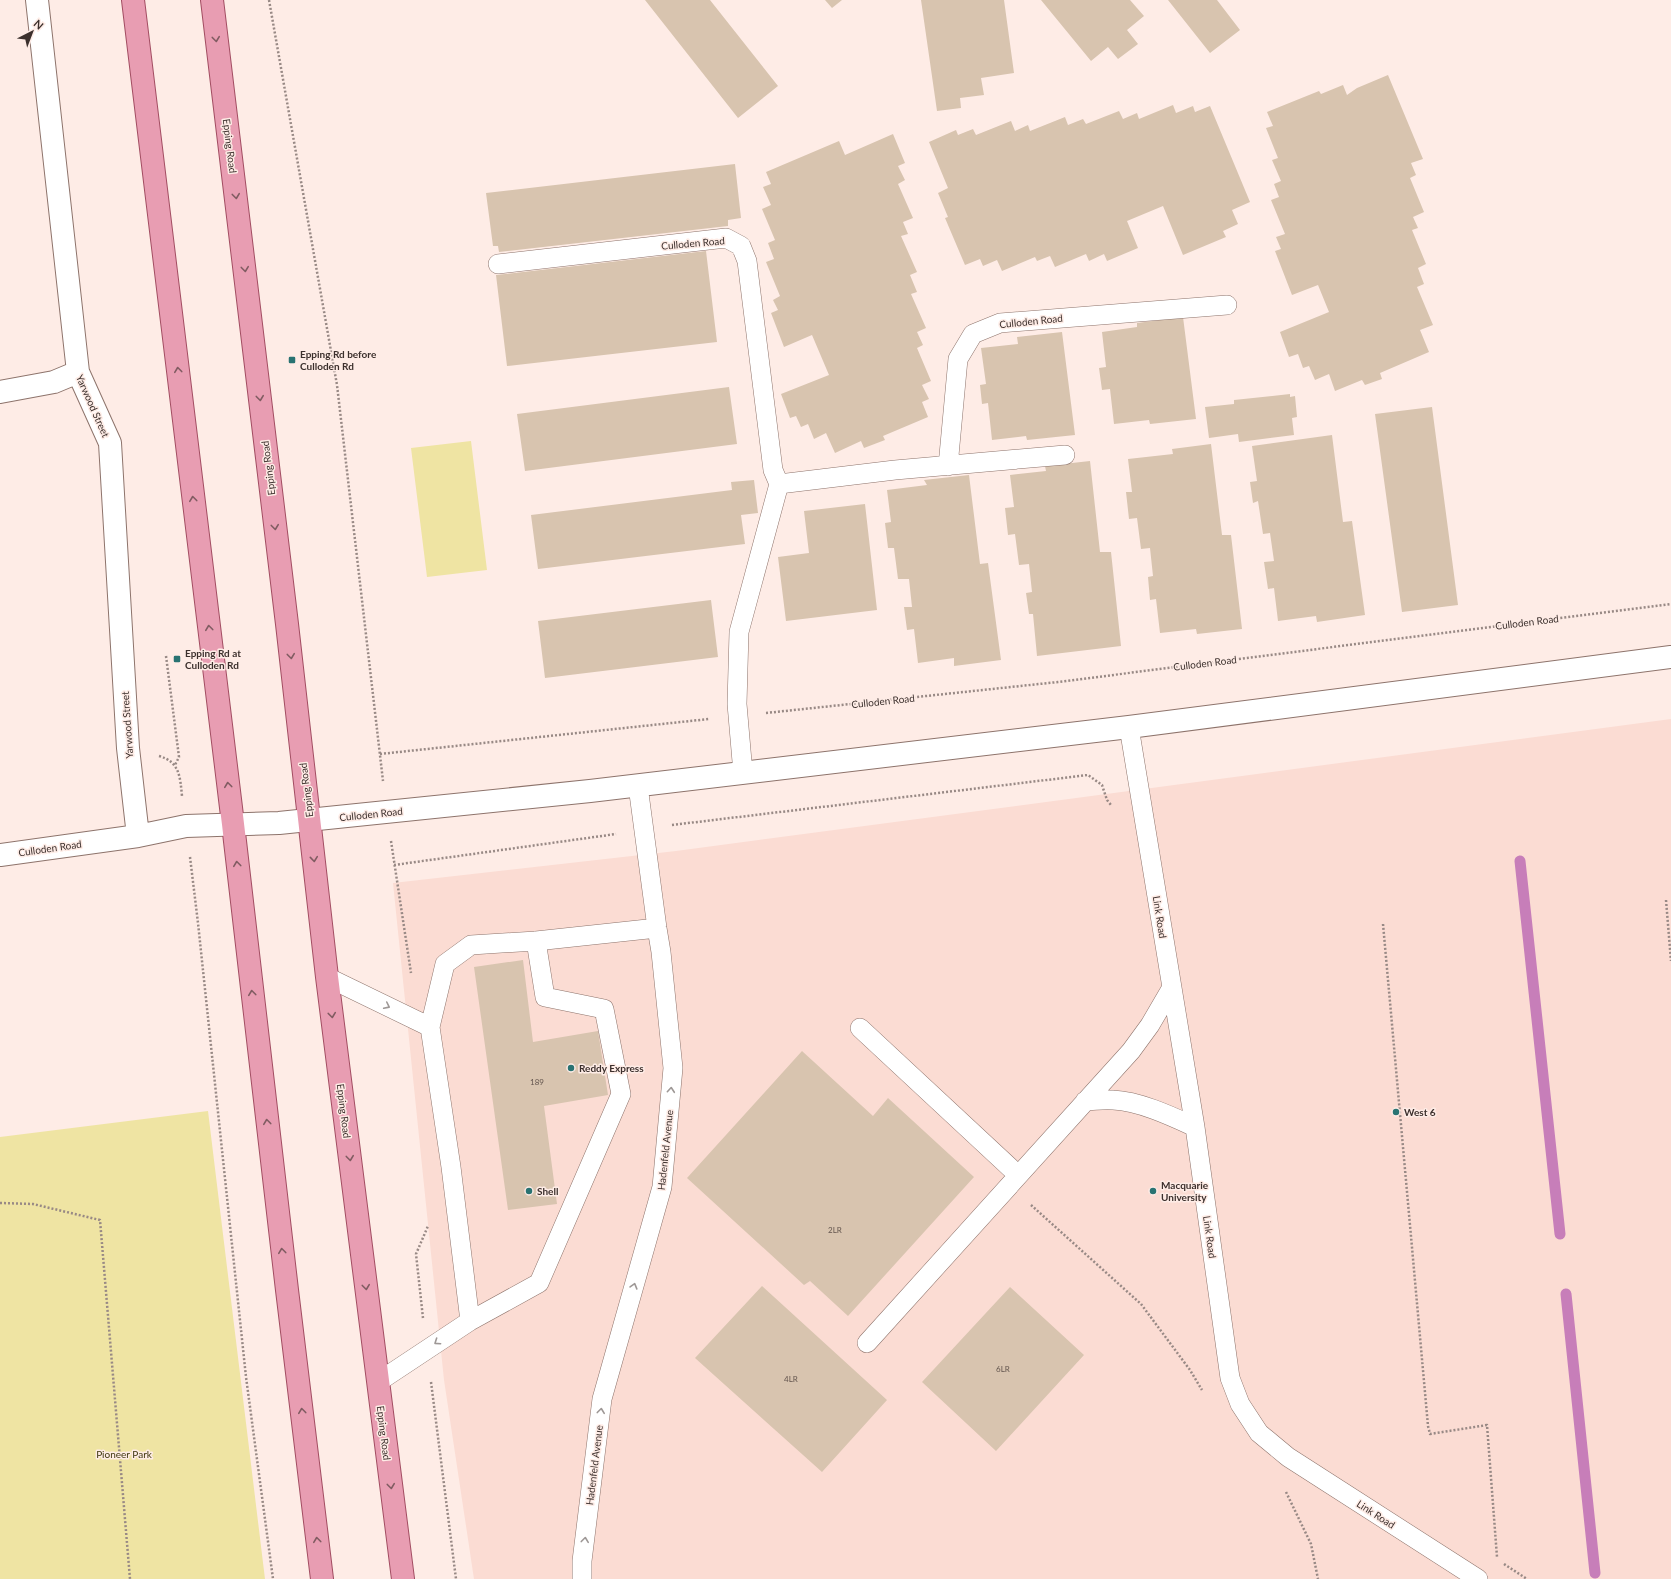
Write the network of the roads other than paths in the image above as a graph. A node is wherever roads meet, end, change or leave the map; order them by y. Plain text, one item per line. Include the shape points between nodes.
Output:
1 (37, 0) edge
2 (133, 0) edge
3 (212, 0) edge
4 (498, 264) dead end
5 (1227, 305) dead end
6 (78, 372) junction
7 (0, 392) edge
8 (1065, 455) dead end
9 (948, 466) junction
10 (779, 484) junction
11 (1671, 657) edge
12 (1129, 726) junction
13 (743, 773) junction
14 (638, 786) junction
15 (310, 820) junction
16 (233, 824) junction
17 (138, 836) junction
18 (0, 855) edge
19 (657, 928) junction
20 (536, 941) junction
21 (327, 977) junction
22 (1171, 989) junction
23 (430, 1027) junction
24 (860, 1028) dead end
25 (1085, 1101) junction
26 (1195, 1127) junction
27 (1013, 1180) junction
28 (470, 1321) junction
29 (866, 1343) dead end
30 (378, 1382) junction
31 (322, 1579) edge
32 (403, 1579) edge
33 (582, 1579) edge
34 (1478, 1579) edge

1 - 6 street, Yarwood Street
16 -> 2 main road
3 -> 15 main road, Epping Road
4 - 10 lane, Culloden Road via 726,238 741,246 747,261 773,470
5 - 9 lane, Culloden Road via 1000,323 973,334 958,359
6 - 7 street via 54,382
6 - 17 street, Yarwood Street via 110,443 128,748
8 - 9 lane
9 - 10 lane
10 - 13 lane via 739,632 737,704
11 - 12 street, Culloden Road
12 - 13 street, Culloden Road
12 - 22 lane, Link Road
13 - 14 street, Culloden Road
14 - 15 street, Culloden Road
14 - 19 lane, Hadenfeld Avenue
15 - 16 street, Culloden Road
15 -> 21 main road, Epping Road
16 - 17 street, Culloden Road via 186,826
31 -> 16 main road
17 - 18 street, Culloden Road
19 - 20 lane
33 -> 19 lane, Hadenfeld Avenue via 602,1399 662,1186 673,1068
20 - 23 lane via 472,945 446,964
20 - 28 lane via 545,997 604,1009 621,1094 539,1283
21 -> 23 lane
21 -> 30 main road, Epping Road
22 - 25 lane via 1131,1051
22 - 26 lane, Link Road
23 - 28 lane
24 - 27 lane
25 - 26 lane via 1113,1100 1142,1106
25 - 27 lane
26 - 34 lane, Link Road via 1230,1378 1240,1404 1259,1433 1288,1457
27 - 29 lane
28 -> 30 lane
30 -> 32 main road, Epping Road

